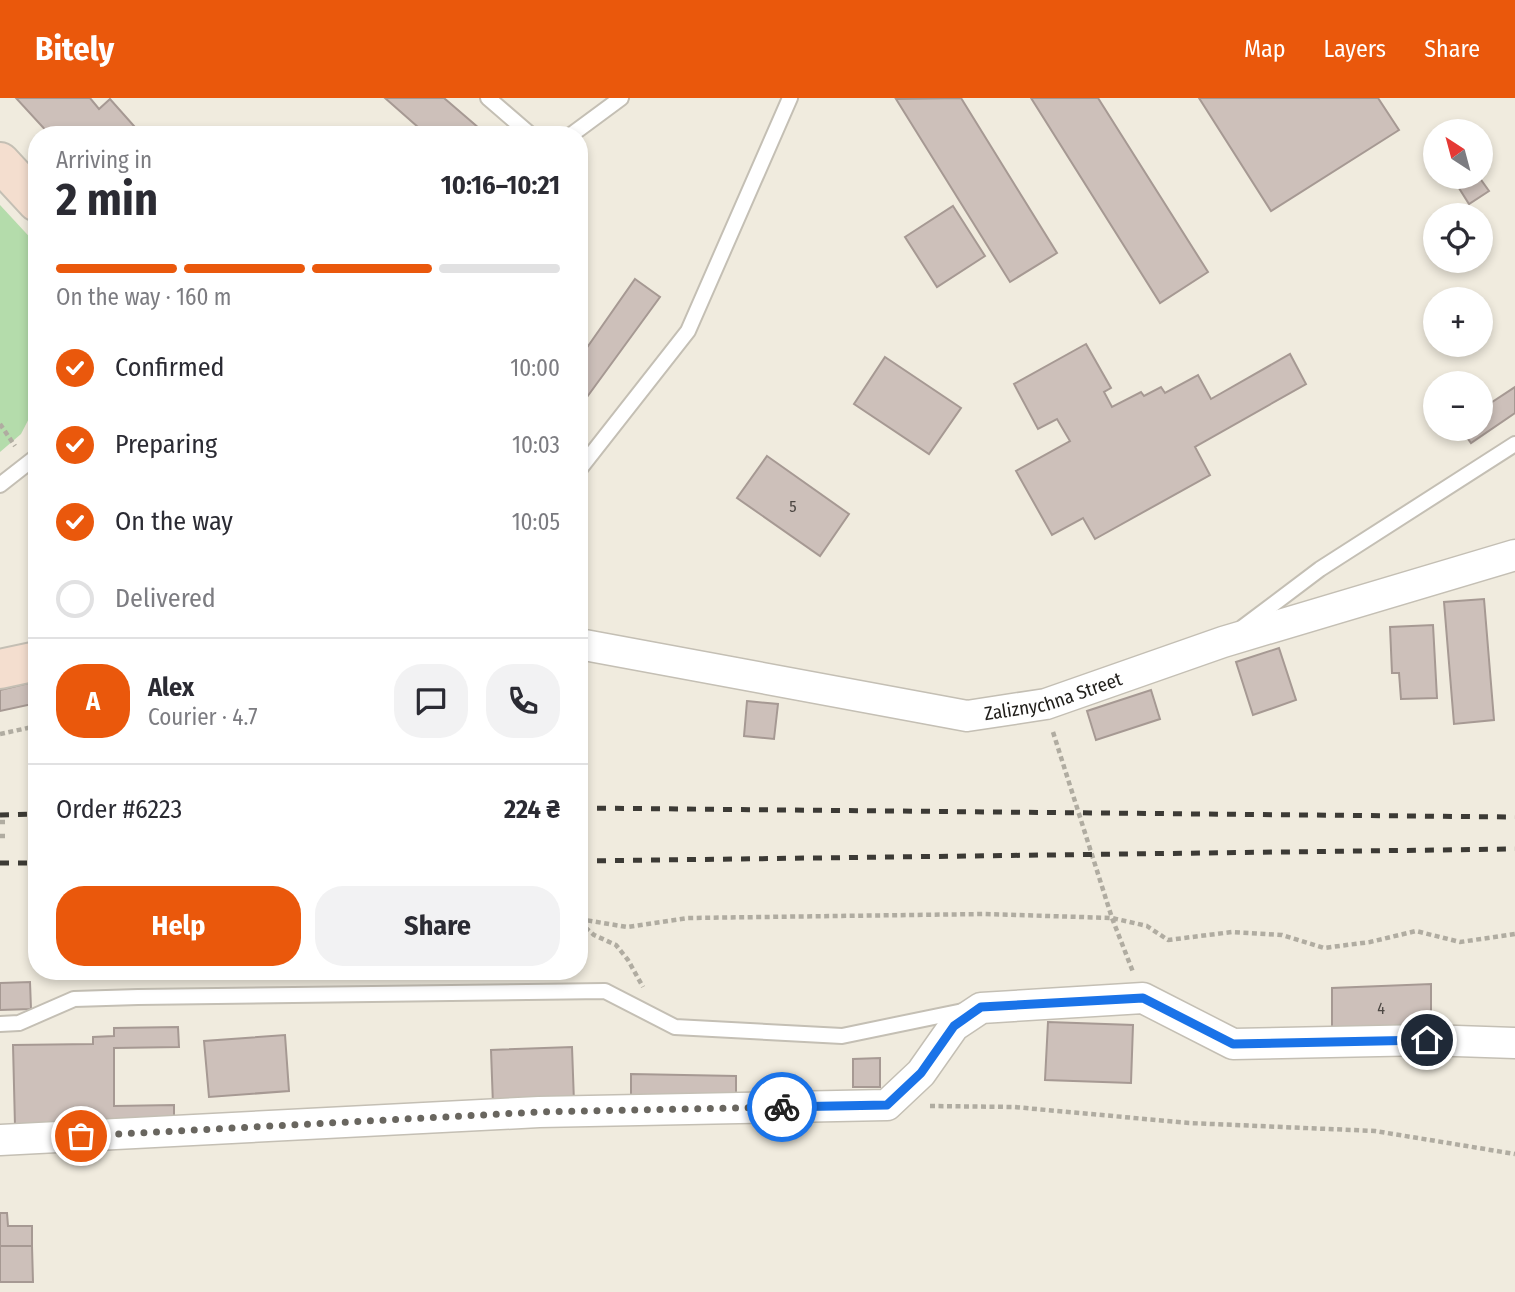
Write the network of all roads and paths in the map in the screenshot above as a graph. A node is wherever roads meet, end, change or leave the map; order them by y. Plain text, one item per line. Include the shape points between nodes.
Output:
1 (488, 98) edge
2 (621, 98) edge
3 (790, 98) edge
4 (521, 126) edge
5 (583, 126) edge
6 (0, 162) edge
7 (28, 192) edge
8 (1515, 444) edge
9 (588, 459) edge
10 (28, 463) edge
11 (0, 485) edge
12 (1515, 555) edge
13 (1223, 642) junction
14 (588, 646) edge
15 (28, 663) edge
16 (0, 669) edge
17 (1046, 704) junction
18 (28, 728) edge
19 (0, 734) edge
20 (0, 822) edge
21 (7, 822) dead end
22 (0, 836) edge
23 (7, 836) dead end
24 (1112, 918) junction
25 (588, 921) edge
26 (588, 929) edge
27 (1515, 934) edge
28 (1143, 998) junction
29 (981, 1007) junction
30 (662, 1021) junction
31 (0, 1024) edge
32 (1515, 1043) edge
33 (887, 1105) junction
34 (0, 1140) edge
35 (1515, 1154) edge

1 - 4 lane
2 - 5 lane
3 - 9 lane via 688,331
6 - 7 street
8 - 13 lane via 1320,569
10 - 11 lane
12 - 13 street, Zaliznychna Street
13 - 17 street, Zaliznychna Street
14 - 17 street, Zaliznychna Street via 967,716
15 - 16 street
17 - 24 path
18 - 19 path
20 - 21 path
22 - 23 path
24 - 25 path via 985,914 702,918 627,927
24 - 27 path via 1147,926 1168,940 1232,932 1282,935 1324,948 1416,931 1460,942
24 - 28 path
26 - 30 path via 616,945
28 - 29 street
28 - 32 street via 1233,1044
29 - 30 lane via 842,1036 675,1027
29 - 33 street via 954,1026 921,1073
30 - 31 lane via 605,991 74,999 19,1023
33 - 34 street via 539,1112
33 - 35 path via 1014,1107 1189,1123 1375,1131

